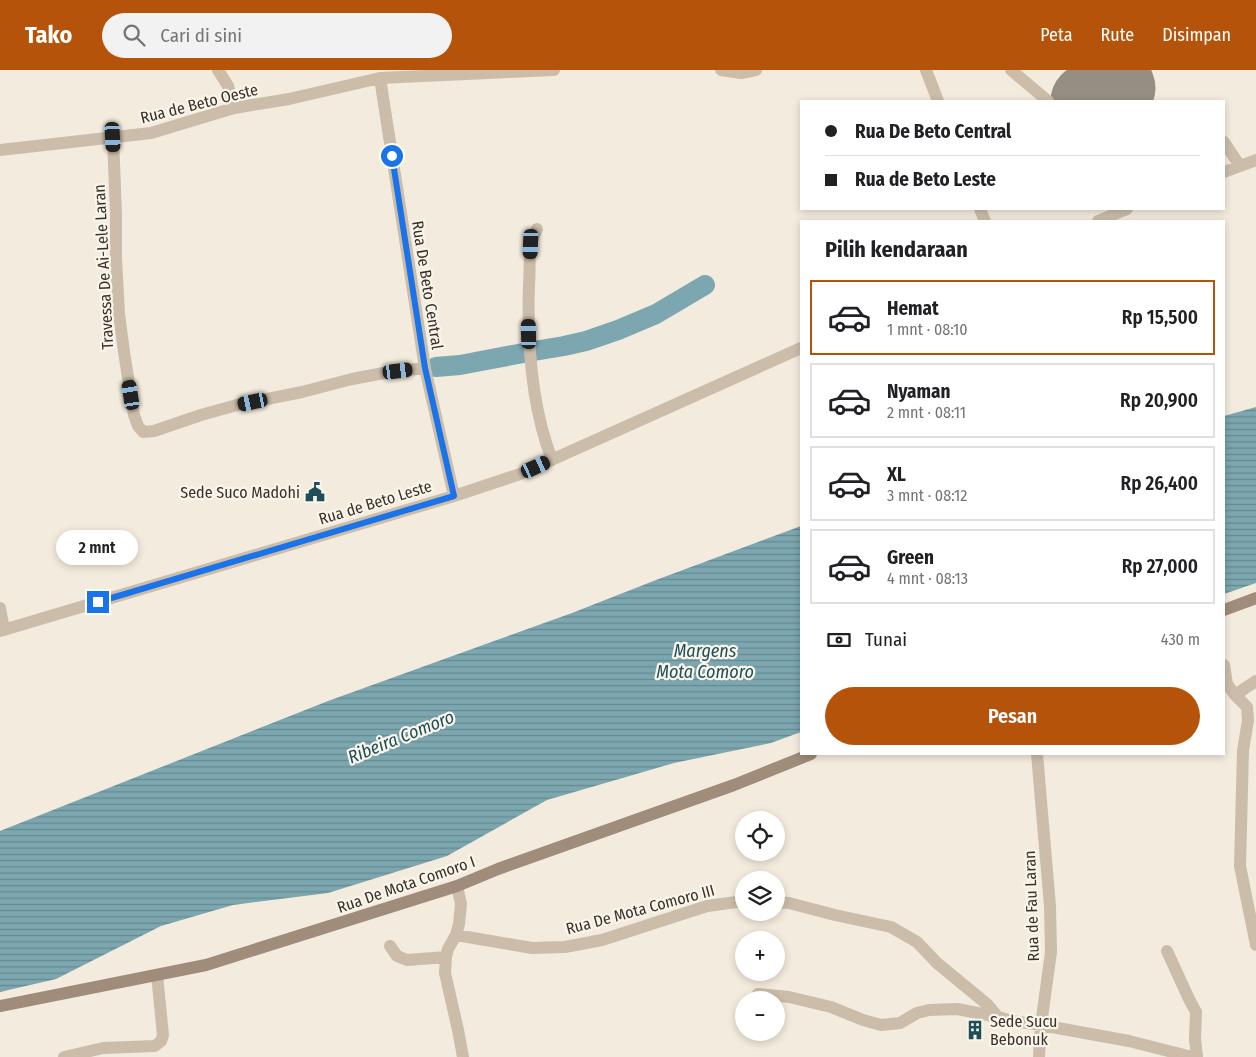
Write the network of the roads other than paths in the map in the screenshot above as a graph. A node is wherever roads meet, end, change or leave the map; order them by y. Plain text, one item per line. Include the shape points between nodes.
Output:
1 (218, 70) edge
2 (554, 70) edge
3 (720, 70) edge
4 (756, 70) edge
5 (926, 70) edge
6 (1011, 70) edge
7 (380, 78) junction
8 (938, 100) edge
9 (1047, 100) edge
10 (234, 108) junction
11 (113, 137) junction
12 (1225, 144) edge
13 (0, 150) edge
14 (1256, 160) edge
15 (1240, 166) junction
16 (1225, 172) edge
17 (1125, 210) edge
18 (1100, 220) edge
19 (536, 229) dead end
20 (800, 348) edge
21 (425, 368) junction
22 (552, 460) junction
23 (454, 496) junction
24 (1256, 598) edge
25 (0, 608) edge
26 (1225, 610) edge
27 (2, 630) edge
28 (1225, 671) edge
29 (1256, 680) edge
30 (1235, 695) junction
31 (809, 755) edge
32 (1038, 755) edge
33 (457, 886) junction
34 (735, 902) edge
35 (785, 903) edge
36 (456, 935) junction
37 (1256, 945) edge
38 (390, 946) dead end
39 (1167, 950) dead end
40 (446, 956) junction
41 (157, 975) junction
42 (785, 997) edge
43 (0, 1006) edge
44 (998, 1017) junction
45 (1041, 1025) junction
46 (64, 1057) edge
47 (463, 1057) edge
48 (1039, 1057) edge
49 (1192, 1057) edge
50 (1197, 1057) edge

1 - 10 street via 228,86
2 - 7 street, Rua de Beto Oeste
3 - 4 street via 741,74
5 - 8 street
6 - 9 street
7 - 10 street, Rua de Beto Oeste
7 - 21 street, Rua De Beto Central
10 - 11 street, Rua de Beto Oeste via 151,133
11 - 13 street, Rua de Beto Oeste
11 - 21 street, Travessa De Ai-Lele Laran via 119,314 134,415 144,432 237,405 368,376
12 - 15 street
14 - 15 street
15 - 16 street
17 - 18 street
19 - 22 street via 531,244 529,334 538,411
20 - 22 street, Rua de Beto Leste
21 - 23 street, Rua De Beto Central
22 - 23 street, Rua de Beto Leste
23 - 27 street, Rua de Beto Leste
24 - 26 street
25 - 27 street
28 - 30 street via 1227,684
29 - 30 street
30 - 37 street via 1247,707 1240,866
31 - 33 street, Rua De Mota Comoro I
32 - 45 street, Rua de Fau Laran via 1051,952
33 - 36 street via 461,904
33 - 41 street, Rua De Mota Comoro I via 206,966
34 - 36 street, Rua De Mota Comoro III via 707,906 602,940 565,947 532,948
35 - 44 street via 891,926 917,942
36 - 40 street
38 - 40 street via 397,956 406,960
39 - 50 street via 1196,1012
40 - 47 street via 445,973
41 - 43 street, Rua De Mota Comoro I
41 - 46 street via 161,1042 155,1046 104,1048
42 - 44 street via 831,1007 881,1025 900,1023 929,1010 957,1009
44 - 45 street
45 - 48 street, Rua de Fau Laran
45 - 49 street via 1129,1041

